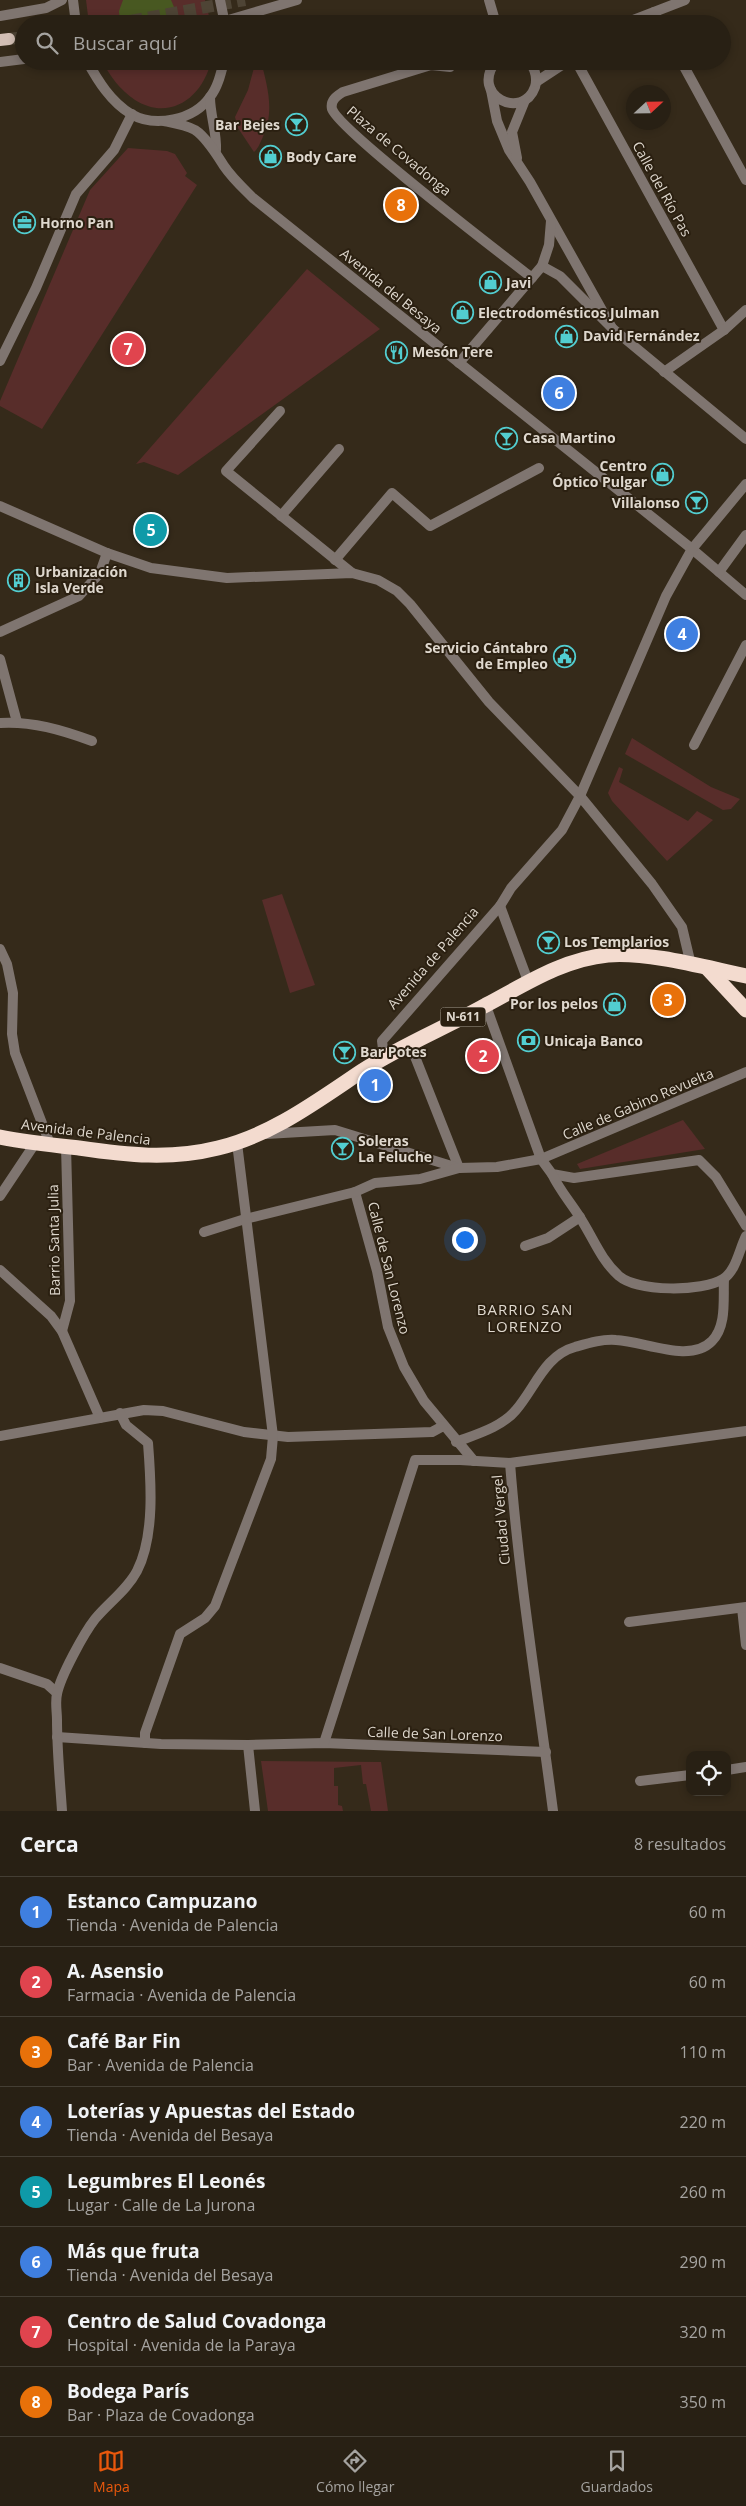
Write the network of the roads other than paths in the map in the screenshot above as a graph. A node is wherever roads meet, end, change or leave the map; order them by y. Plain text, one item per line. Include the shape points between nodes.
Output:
1 (62, 0) edge
2 (73, 0) edge
3 (220, 0) edge
4 (297, 0) edge
5 (489, 0) edge
6 (684, 0) edge
7 (654, 12) junction
8 (75, 15) edge
9 (223, 15) edge
10 (248, 15) edge
11 (493, 15) edge
12 (646, 15) edge
13 (656, 15) edge
14 (0, 16) edge
15 (15, 60) edge
16 (0, 62) edge
17 (93, 70) edge
18 (222, 70) edge
19 (415, 70) edge
20 (491, 70) edge
21 (534, 70) edge
22 (554, 70) edge
23 (581, 70) edge
24 (686, 70) edge
25 (536, 82) junction
26 (491, 90) junction
27 (210, 97) junction
28 (525, 100) junction
29 (132, 114) junction
30 (164, 121) junction
31 (216, 150) junction
32 (518, 161) junction
33 (746, 180) edge
34 (551, 219) junction
35 (542, 266) junction
36 (532, 278) junction
37 (746, 310) edge
38 (612, 328) junction
39 (724, 330) junction
40 (0, 361) edge
41 (460, 363) junction
42 (664, 372) junction
43 (280, 410) dead end
44 (746, 439) edge
45 (340, 449) dead end
46 (539, 468) dead end
47 (746, 484) edge
48 (0, 506) edge
49 (281, 516) junction
50 (746, 535) edge
51 (692, 549) junction
52 (107, 553) junction
53 (335, 560) junction
54 (719, 572) junction
55 (352, 573) junction
56 (746, 595) edge
57 (0, 632) edge
58 (746, 645) edge
59 (0, 660) edge
60 (17, 722) junction
61 (0, 723) edge
62 (92, 741) dead end
63 (694, 745) dead end
64 (580, 796) junction
65 (500, 906) junction
66 (0, 949) edge
67 (691, 965) junction
68 (707, 968) junction
69 (746, 976) edge
70 (528, 982) junction
71 (486, 1006) junction
72 (746, 1010) edge
73 (410, 1044) junction
74 (384, 1057) junction
75 (746, 1072) edge
76 (258, 1134) junction
77 (0, 1137) edge
78 (43, 1143) junction
79 (237, 1143) junction
80 (66, 1146) junction
81 (420, 1158) junction
82 (540, 1160) junction
83 (459, 1168) junction
84 (552, 1174) junction
85 (420, 1179) junction
86 (355, 1192) junction
87 (0, 1196) edge
88 (580, 1217) junction
89 (245, 1219) junction
90 (746, 1226) edge
91 (204, 1232) dead end
92 (746, 1236) edge
93 (525, 1246) dead end
94 (0, 1270) edge
95 (724, 1279) junction
96 (62, 1331) junction
97 (120, 1413) junction
98 (100, 1418) junction
99 (443, 1426) junction
100 (746, 1431) edge
101 (0, 1436) edge
102 (273, 1436) junction
103 (456, 1442) junction
104 (474, 1461) junction
105 (510, 1463) junction
106 (744, 1608) edge
107 (628, 1622) dead end
108 (746, 1645) edge
109 (0, 1668) edge
110 (57, 1693) junction
111 (57, 1737) junction
112 (145, 1743) junction
113 (324, 1743) junction
114 (248, 1745) junction
115 (546, 1752) junction
116 (746, 1767) edge
117 (731, 1769) edge
118 (686, 1775) edge
119 (640, 1781) dead end
120 (62, 1811) edge
121 (255, 1811) edge
122 (553, 1811) edge

1 - 14 street via 46,8
2 - 8 street
3 - 9 street
4 - 10 street
5 - 11 street
6 - 7 street
7 - 12 street
7 - 13 street
15 - 16 street
17 - 29 street via 108,93
18 - 27 street
19 - 36 street, Plaza de Covadonga via 343,92 331,103 332,110 382,158
20 - 26 street via 488,79
21 - 25 street
22 - 25 street
23 - 39 street, Calle del Río Pas
24 - 33 street
25 - 28 street via 531,95
26 - 28 street via 502,101
26 - 32 street via 501,136
27 - 30 street via 189,114
27 - 31 street, Avenida del Besaya
28 - 32 street via 512,132
29 - 30 street, Avenida del Besaya
29 - 40 street via 114,150 76,194 36,288
30 - 31 street, Avenida del Besaya via 194,130
31 - 41 street, Avenida del Besaya via 225,166 253,198
32 - 34 street
34 - 35 street via 549,245
34 - 38 street
35 - 36 street
35 - 38 street via 560,276
36 - 41 street
37 - 39 street
38 - 42 street
39 - 42 street
41 - 51 street, Avenida del Besaya
42 - 44 street
43 - 49 street via 226,471
45 - 49 street
46 - 53 street via 430,526 392,493
47 - 51 street
48 - 52 street
49 - 53 street
50 - 54 street
51 - 54 street, Avenida del Besaya
51 - 64 street, Avenida de Palencia via 666,596
52 - 55 street via 152,568 219,577
52 - 57 street via 100,573 79,596
53 - 55 street
54 - 56 street, Avenida del Besaya
55 - 64 street via 378,580 403,598 489,702
58 - 63 street
59 - 60 street
60 - 61 street
60 - 62 street via 62,730
64 - 65 street, Avenida de Palencia via 562,830 511,888
64 - 67 street via 682,927
65 - 70 street, Avenida de Palencia
65 - 74 street, Avenida de Palencia via 382,1041
66 - 78 street via 13,993 15,1053
67 - 68 highway, Avenida de Palencia / N-611
67 - 70 highway, Avenida de Palencia / N-611 via 607,955 583,960
68 - 69 highway, Avenida de Palencia / N-611
68 - 72 highway
70 - 71 highway, Avenida de Palencia / N-611
71 - 73 highway, Avenida de Palencia / N-611
71 - 82 street
73 - 74 highway, Avenida de Palencia / N-611
73 - 83 street
74 - 76 highway, Avenida de Palencia / N-611 via 289,1118
75 - 82 street, Calle de Gabino Revuelta
76 - 79 highway, Avenida de Palencia / N-611
76 - 81 street via 335,1130
77 - 78 highway, Avenida de Palencia / N-611
78 - 80 highway, Avenida de Palencia / N-611
78 - 87 street
79 - 80 highway, Avenida de Palencia / N-611 via 169,1157
79 - 89 street
80 - 96 street, Barrio Santa Julia via 70,1301
81 - 83 street
81 - 85 street
82 - 83 street, Calle de San Lorenzo via 497,1167
82 - 84 street
83 - 85 street, Calle de San Lorenzo
84 - 88 street
84 - 90 street via 574,1178 699,1160 716,1177
85 - 86 street, Calle de San Lorenzo via 375,1183
86 - 89 street
86 - 99 street, Calle de San Lorenzo via 394,1344 424,1401
88 - 93 street via 548,1238
88 - 95 street via 605,1263 631,1283 680,1290
89 - 91 street
89 - 102 street
92 - 95 street via 733,1268
94 - 96 street, Barrio Santa Julia via 51,1316
95 - 103 street via 722,1325 712,1342 681,1353 617,1340 569,1348 548,1365 516,1410 489,1429
96 - 98 street, Barrio Santa Julia
97 - 98 street
97 - 102 street via 163,1410 244,1432
97 - 110 street via 126,1425 148,1444 151,1481 142,1558 128,1583 94,1620 77,1647
98 - 101 street
99 - 102 street via 432,1432
99 - 103 street, Calle de San Lorenzo
100 - 105 street, Ciudad Vergel
102 - 112 street via 271,1459 215,1606 205,1618 180,1634 145,1733
103 - 104 street, Calle de San Lorenzo
104 - 105 street
104 - 113 street via 415,1460
105 - 115 street, Ciudad Vergel via 522,1592
106 - 107 street
106 - 108 street
109 - 110 street via 47,1684
110 - 111 street
111 - 112 street, Calle de San Lorenzo
111 - 120 street
112 - 114 street, Calle de San Lorenzo
113 - 114 street, Calle de San Lorenzo
113 - 115 street, Calle de San Lorenzo
114 - 121 street
115 - 122 street, Ciudad Vergel
116 - 117 street
118 - 119 street

